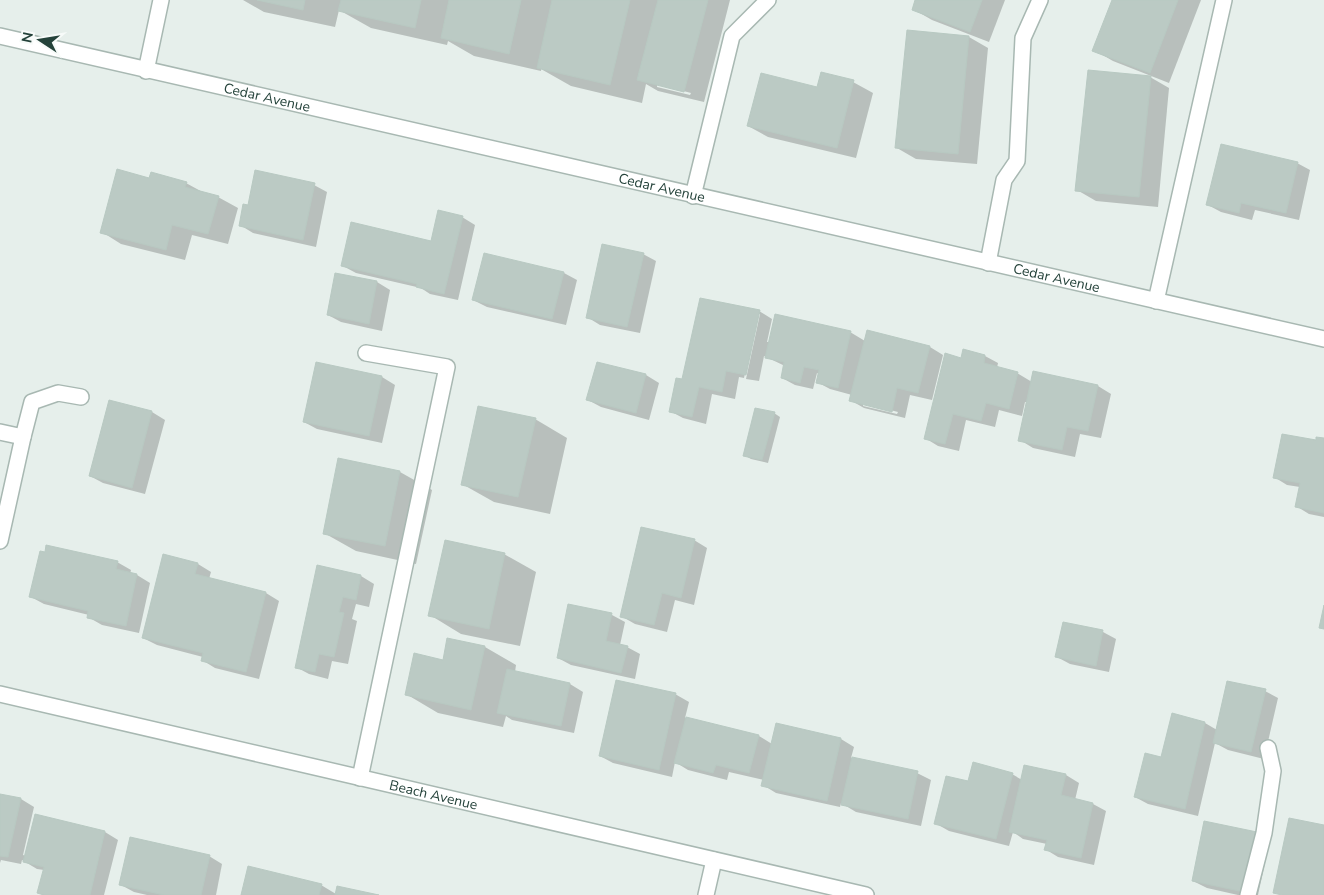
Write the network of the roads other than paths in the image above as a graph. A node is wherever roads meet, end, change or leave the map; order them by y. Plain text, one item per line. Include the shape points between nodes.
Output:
1 (161, 0) edge
2 (768, 0) edge
3 (1040, 0) edge
4 (1224, 0) edge
5 (0, 36) edge
6 (146, 71) junction
7 (693, 196) junction
8 (988, 263) junction
9 (1156, 301) junction
10 (1324, 340) edge
11 (366, 354) dead end
12 (81, 398) dead end
13 (0, 432) edge
14 (23, 437) junction
15 (0, 542) edge
16 (0, 694) edge
17 (1268, 748) dead end
18 (360, 778) junction
19 (714, 860) junction
20 (706, 895) edge
21 (866, 895) edge
22 (1248, 895) edge

1 - 6 street
2 - 7 street via 732,36
3 - 8 street via 1023,38 1017,161 1004,180
4 - 9 street
5 - 6 street, Cedar Avenue
6 - 7 street, Cedar Avenue
7 - 8 street, Cedar Avenue
8 - 9 street, Cedar Avenue
9 - 10 street, Cedar Avenue
11 - 18 street via 447,367
12 - 14 street via 58,392 32,402
13 - 14 street
14 - 15 street
16 - 18 street, Beach Avenue
17 - 22 street via 1273,771 1264,833
18 - 19 street, Beach Avenue
19 - 20 street
19 - 21 street, Beach Avenue

